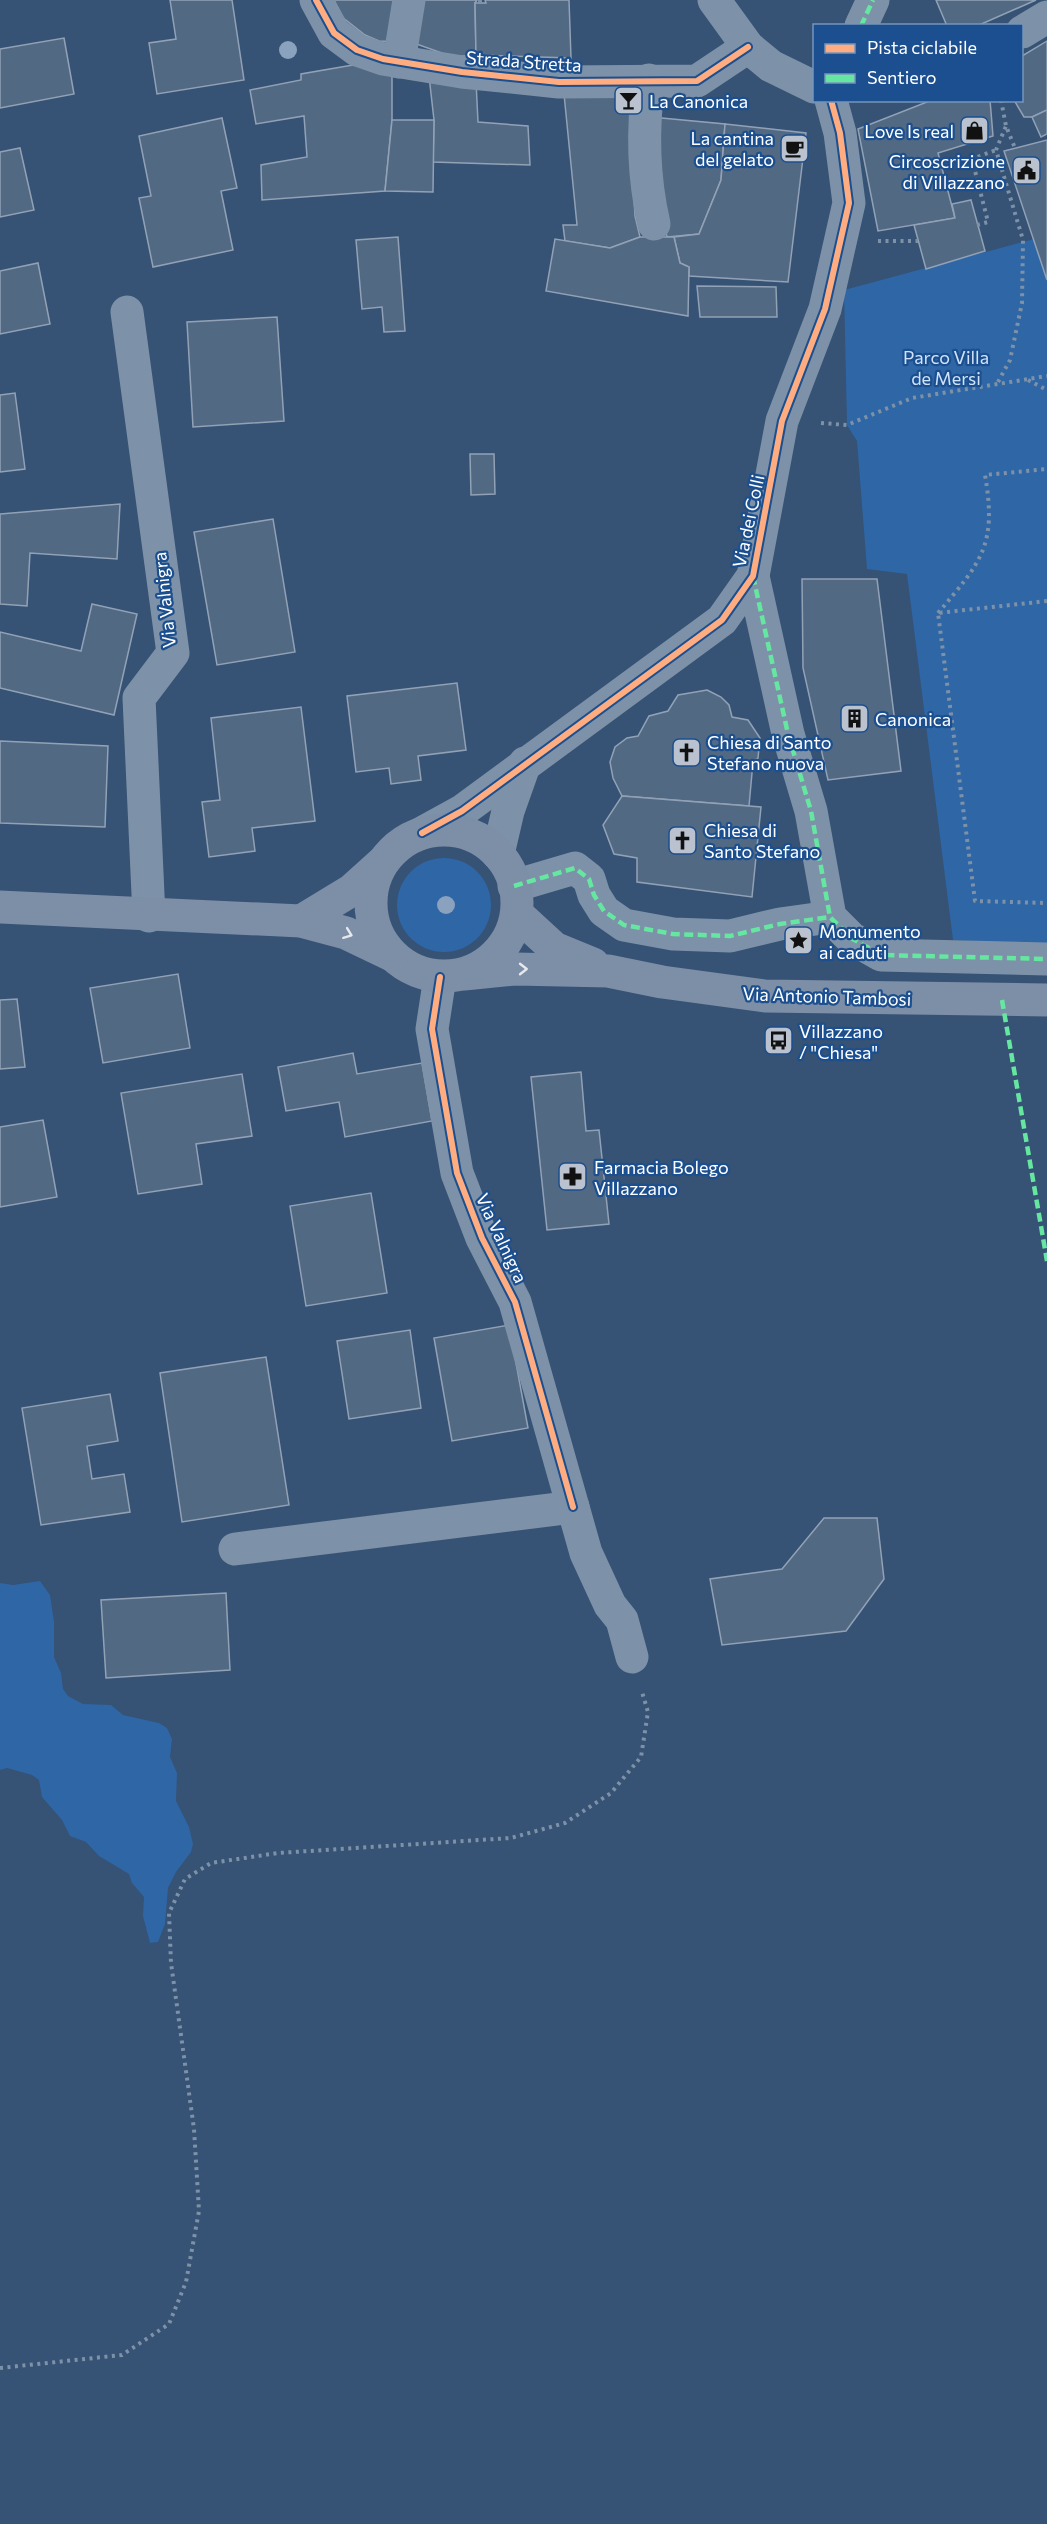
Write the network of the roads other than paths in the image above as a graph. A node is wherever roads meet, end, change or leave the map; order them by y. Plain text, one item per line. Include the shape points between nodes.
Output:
1 (316, 0) edge
2 (409, 0) edge
3 (714, 0) edge
4 (873, 0) edge
5 (1047, 17) edge
6 (862, 24) edge
7 (1023, 31) edge
8 (748, 47) junction
9 (399, 62) junction
10 (649, 80) junction
11 (813, 87) edge
12 (832, 102) edge
13 (654, 224) dead end
14 (127, 312) dead end
15 (753, 576) junction
16 (525, 763) junction
17 (422, 833) junction
18 (498, 854) junction
19 (384, 862) junction
20 (516, 900) junction
21 (0, 907) edge
22 (149, 916) junction
23 (830, 917) junction
24 (301, 921) junction
25 (392, 955) junction
26 (1047, 959) edge
27 (608, 970) junction
28 (452, 976) junction
29 (1047, 1000) edge
30 (573, 1507) junction
31 (235, 1549) dead end
32 (632, 1657) road end

1 - 9 street, Strada Stretta via 334,33 349,45
2 - 9 street
3 - 8 street
4 - 6 street
5 - 7 street
8 - 10 street, Strada Stretta via 697,81
8 - 11 street via 771,66
9 - 10 street, Strada Stretta via 559,82
10 - 13 street via 644,115 645,185
12 - 15 street, Via dei Colli via 849,203 825,309 782,422
14 - 22 street, Via Valnigra via 173,653 139,698
15 - 16 street, Via dei Colli via 722,620
15 - 23 street via 788,734 811,810
16 - 17 street, Via dei Colli via 462,811
16 - 18 street
17 - 18 main road via 465,833
17 - 19 main road via 401,844
18 - 20 main road via 512,874
19 - 24 main road via 352,890
19 - 25 main road via 374,880 371,901 373,922
20 - 23 street via 574,868 589,879 604,911 624,925 673,934 730,936
20 - 27 main road via 554,948
20 - 28 main road via 511,934 500,952 484,965
21 - 22 main road
22 - 24 main road
23 - 26 street via 850,938 881,955
24 -> 25 main road via 346,933
25 - 28 main road via 423,974
28 -> 27 main road, Via Antonio Tambosi via 516,969
27 - 29 main road, Via Antonio Tambosi via 662,982 765,996
28 - 30 street, Via Valnigra via 432,1029 457,1173 482,1238 515,1302
30 - 31 street
30 - 32 street, Via Valnigra via 586,1553 609,1605 622,1620

